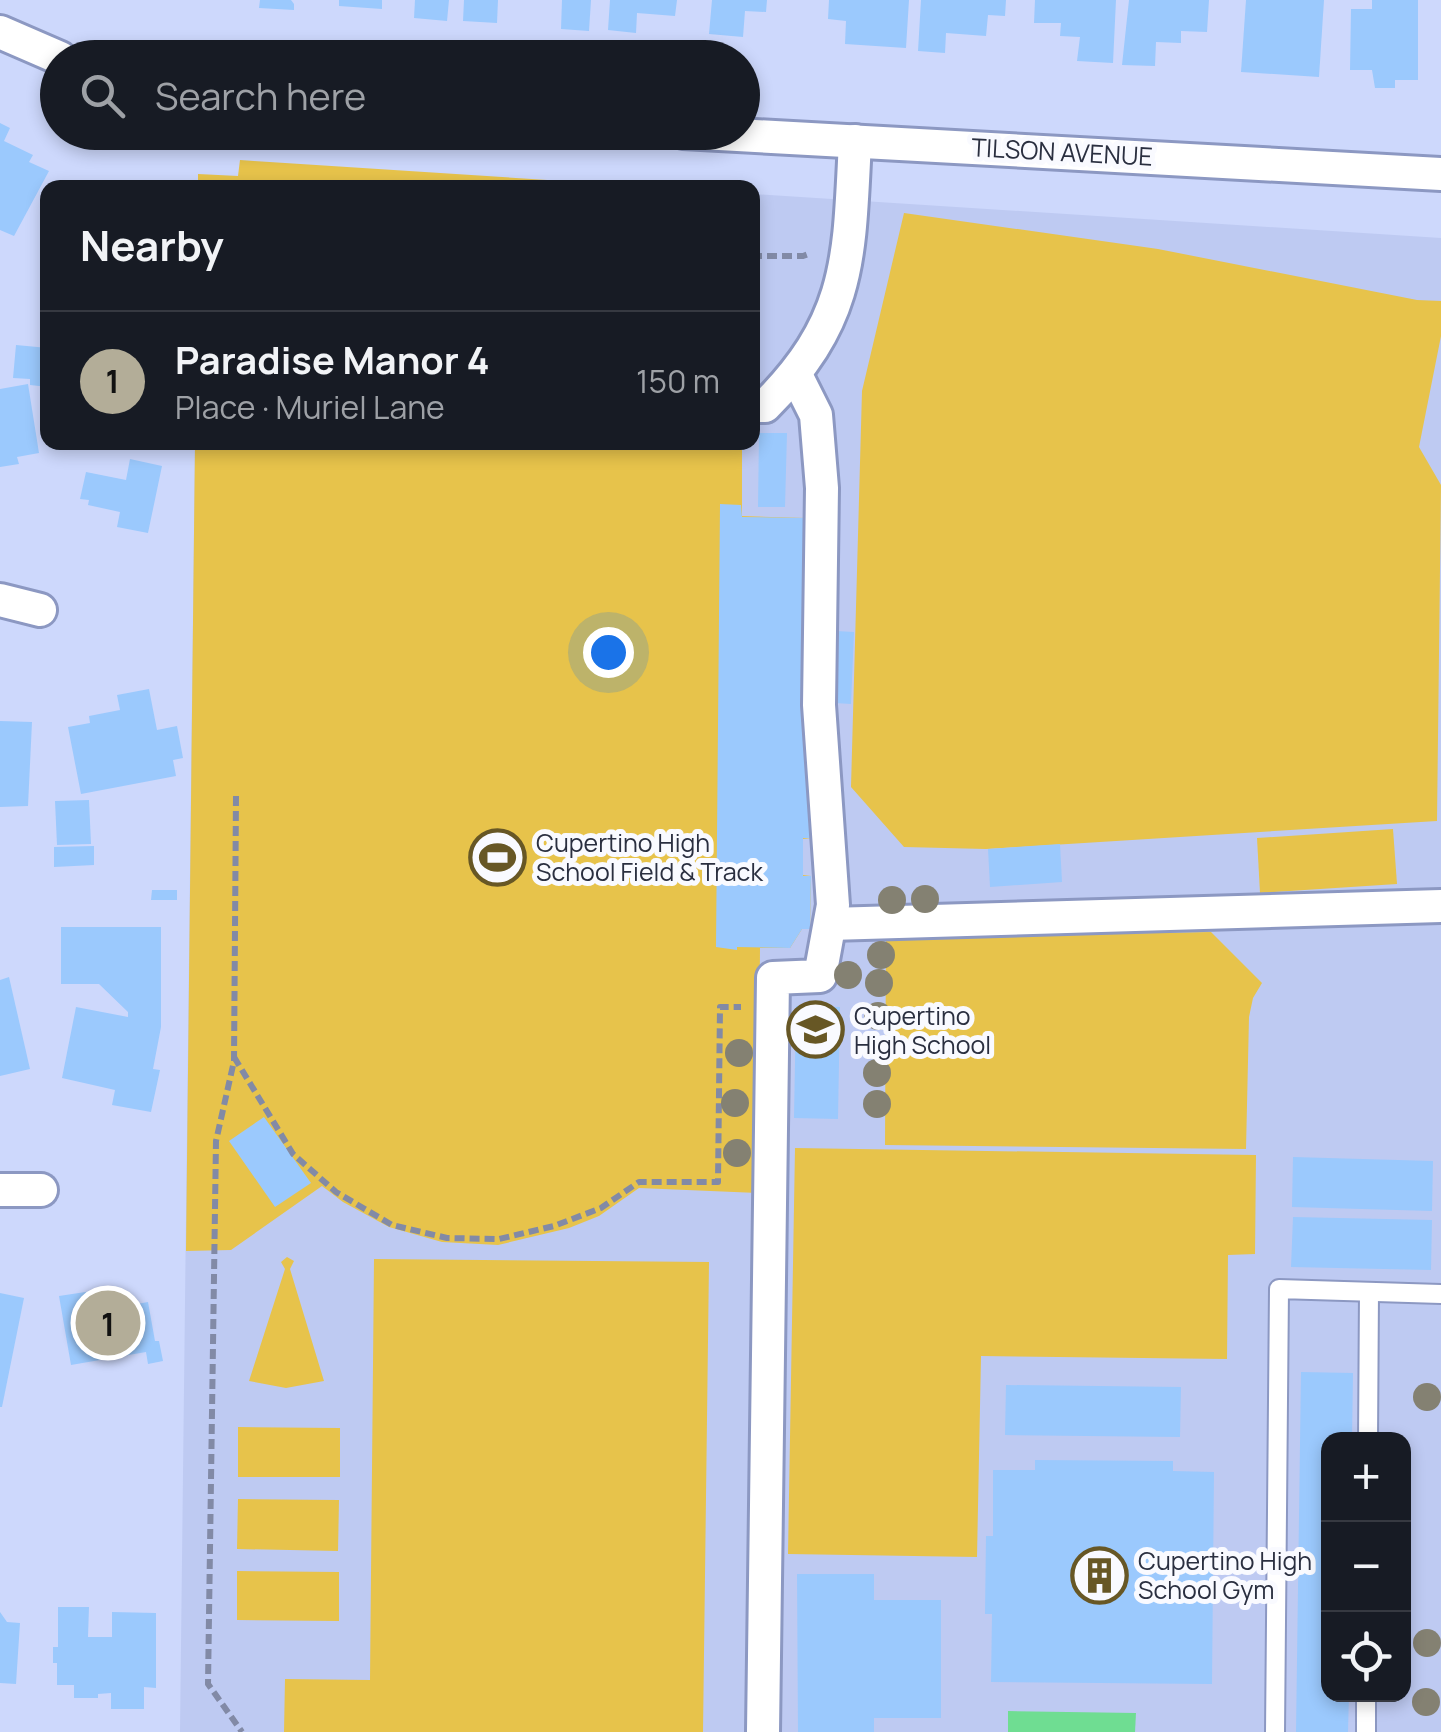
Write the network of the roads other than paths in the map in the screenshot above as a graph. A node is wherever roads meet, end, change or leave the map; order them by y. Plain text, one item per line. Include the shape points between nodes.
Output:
1 (0, 32) edge
2 (40, 49) edge
3 (760, 136) edge
4 (855, 141) junction
5 (1441, 174) edge
6 (796, 376) junction
7 (760, 406) edge
8 (0, 600) edge
9 (40, 610) dead end
10 (1441, 906) edge
11 (830, 924) junction
12 (0, 1190) edge
13 (41, 1190) dead end
14 (1368, 1292) junction
15 (1441, 1294) edge
16 (1368, 1432) edge
17 (1366, 1702) edge
18 (763, 1732) edge
19 (1275, 1732) edge
20 (1366, 1732) edge

1 - 2 street
3 - 4 street, TILSON AVENUE
4 - 5 street, TILSON AVENUE
4 - 6 street via 846,271 834,312
6 - 7 street
6 - 11 street via 816,415 822,488 819,705
8 - 9 street
10 - 11 street
11 - 18 street via 820,976 773,978
12 - 13 street
14 - 15 lane
14 - 16 lane
14 - 19 lane via 1279,1289
17 - 20 lane

